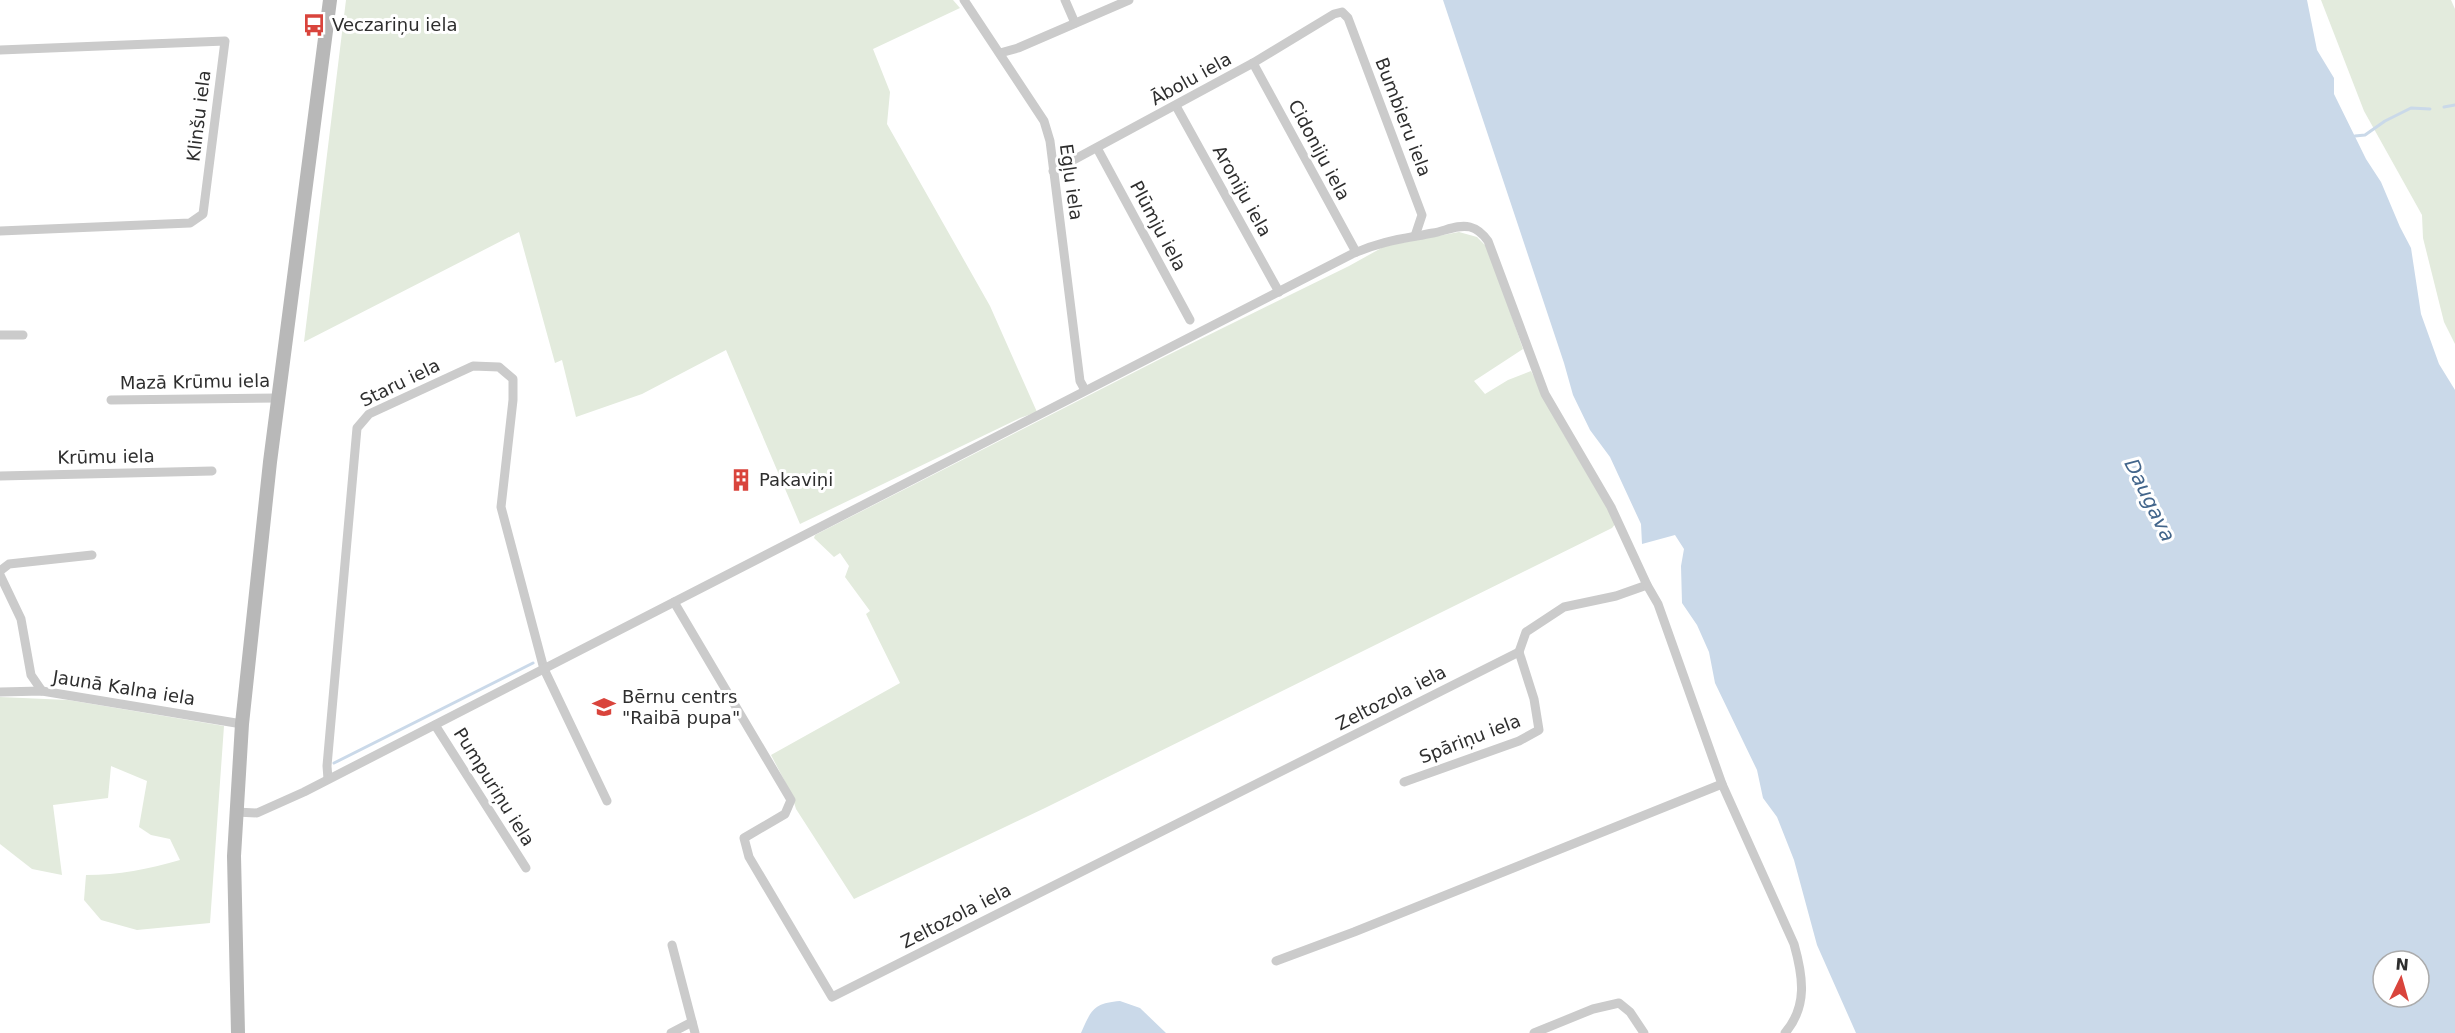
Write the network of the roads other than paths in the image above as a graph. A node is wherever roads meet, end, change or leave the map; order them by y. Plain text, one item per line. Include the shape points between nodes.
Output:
1 (330, 0) edge
2 (964, 0) edge
3 (1065, 0) edge
4 (1130, 0) edge
5 (1342, 12) joint
6 (1075, 23) junction
7 (0, 50) edge
8 (1000, 53) junction
9 (1253, 63) junction
10 (1176, 106) junction
11 (1097, 148) junction
12 (1053, 171) junction
13 (0, 231) edge
14 (1415, 236) junction
15 (1356, 252) junction
16 (1279, 292) junction
17 (1190, 320) dead end
18 (0, 335) edge
19 (23, 335) dead end
20 (1085, 390) junction
21 (279, 398) junction
22 (111, 400) dead end
23 (212, 471) dead end
24 (0, 476) edge
25 (92, 555) dead end
26 (0, 573) edge
27 (1647, 585) junction
28 (674, 602) junction
29 (1520, 652) junction
30 (544, 669) junction
31 (42, 691) junction
32 (0, 692) edge
33 (242, 723) junction
34 (435, 725) junction
35 (328, 779) junction
36 (1404, 782) dead end
37 (1722, 784) junction
38 (607, 801) dead end
39 (236, 812) junction
40 (526, 868) dead end
41 (672, 945) dead end
42 (1276, 961) dead end
43 (692, 1022) junction
44 (238, 1033) edge
45 (671, 1033) edge
46 (695, 1033) edge
47 (1534, 1033) edge
48 (1644, 1033) edge
49 (1785, 1033) edge

1 - 21 main road
2 - 8 street, Egļu iela
3 - 6 street
4 - 6 street
5 - 9 street, Ābolu iela
5 - 14 street, Bumbieru iela via 1422,215
6 - 8 street
7 - 13 street, Klinšu iela via 225,41 203,214 199,218 190,223
8 - 12 street, Egļu iela via 1044,121
9 - 10 street, Ābolu iela
9 - 15 street, Cidoniju iela
10 - 11 street, Ābolu iela
10 - 16 street, Aroniju iela
11 - 12 street, Ābolu iela
11 - 17 street, Plūmju iela
12 - 20 street, Egļu iela via 1080,381
14 - 15 street
14 - 27 street via 1460,226 1482,232 1545,394 1611,507
15 - 16 street
16 - 20 street
18 - 19 street
20 - 28 street
21 - 22 street, Mazā Krūmu iela
21 - 33 main road
23 - 24 street, Krūmu iela
25 - 26 street via 9,564
26 - 31 street via 21,619 31,675
27 - 29 street via 1564,608 1526,632
27 - 37 street via 1666,621
28 - 29 street, Zeltozola iela via 791,800 785,814 744,838 749,857 832,997
28 - 30 street
29 - 36 street, Spāriņu iela via 1539,730 1519,741
30 - 34 street
30 - 35 street, Staru iela via 501,507 513,380 499,367 473,366 369,414 357,428
30 - 38 street
31 - 32 street, Jaunā Kalna iela
31 - 33 street, Jaunā Kalna iela
33 - 39 main road
34 - 35 street
34 - 40 street, Pumpuriņu iela
35 - 39 street via 257,813
37 - 42 street
37 - 49 street via 1779,907 1801,969 1799,1011
39 - 44 main road
41 - 43 street
43 - 45 street
43 - 46 street
47 - 48 street via 1619,1003

